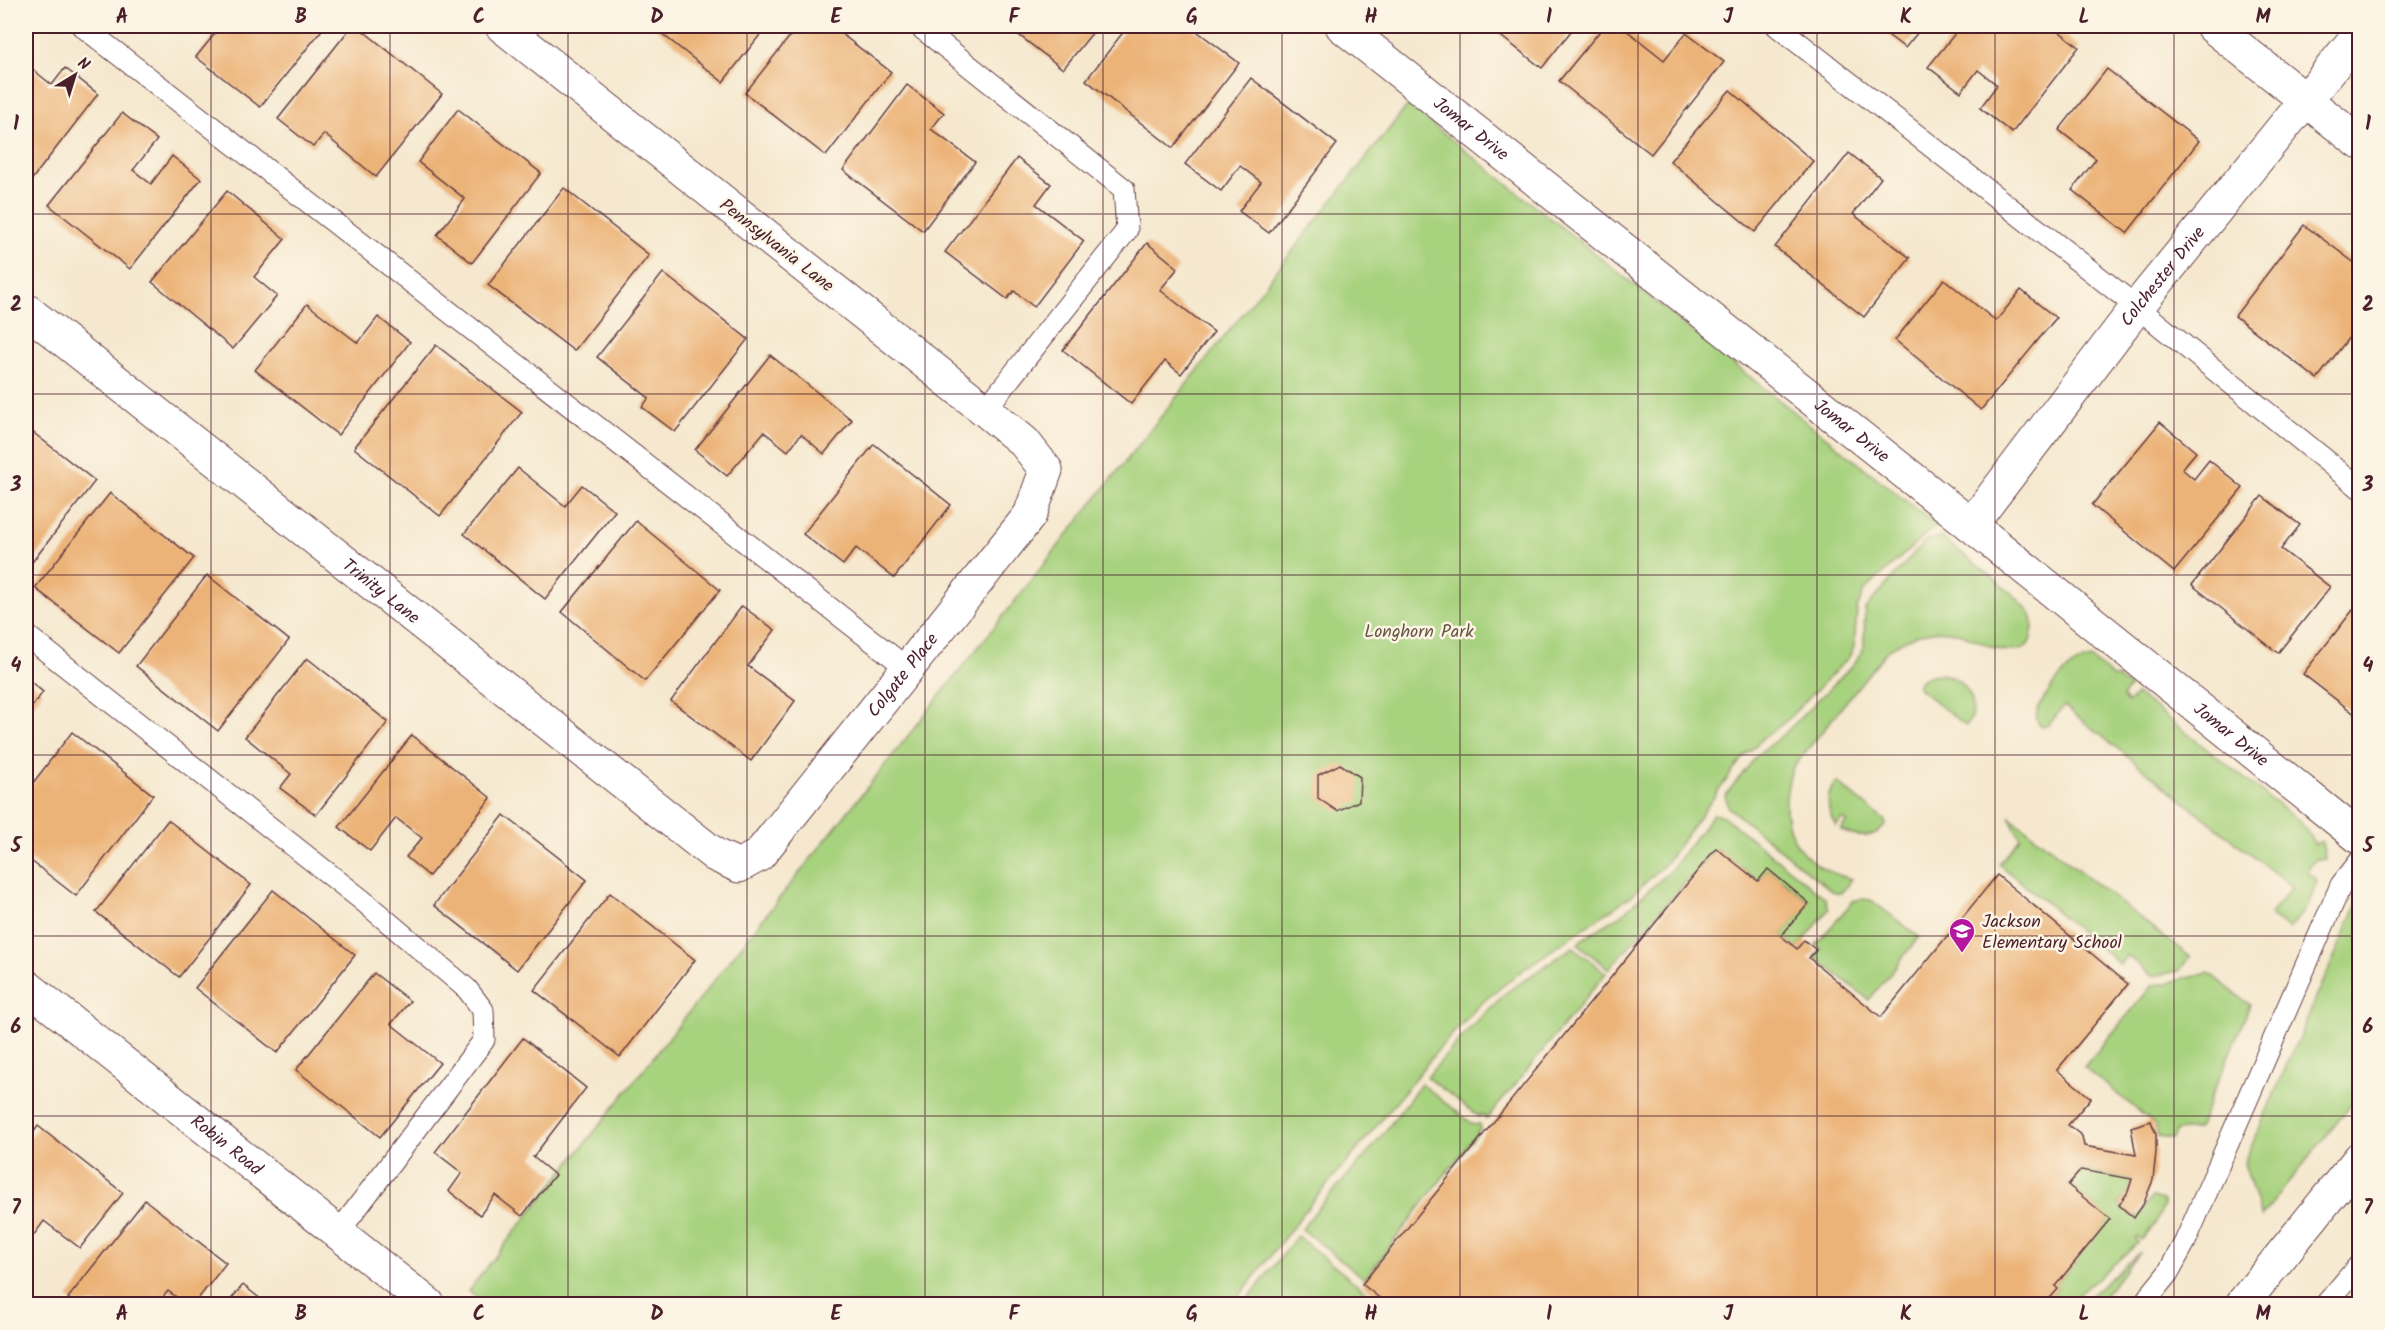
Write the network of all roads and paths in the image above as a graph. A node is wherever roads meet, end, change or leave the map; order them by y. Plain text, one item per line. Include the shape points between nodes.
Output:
1 (82, 26) edge
2 (501, 26) edge
3 (919, 26) edge
4 (1342, 26) edge
5 (1777, 26) edge
6 (2212, 26) edge
7 (2360, 33) edge
8 (2307, 100) junction
9 (2360, 142) edge
10 (2137, 307) junction
11 (26, 310) edge
12 (985, 410) junction
13 (1046, 470) joint
14 (2360, 488) edge
15 (1971, 525) junction
16 (26, 635) edge
17 (907, 668) junction
18 (2360, 838) edge
19 (2360, 861) edge
20 (740, 866) joint
21 (26, 986) edge
22 (2360, 1158) edge
23 (338, 1233) junction
24 (2360, 1264) edge
25 (428, 1305) edge
26 (2143, 1305) edge
27 (2242, 1305) edge
28 (2326, 1305) edge

1 - 17 lane
2 - 12 street, Pennsylvania Lane
3 - 12 lane via 1124,189 1127,230
4 - 15 street, Jomar Drive
5 - 10 lane
6 - 8 street
7 - 8 street, Colchester Drive
8 - 9 street
8 - 10 street, Colchester Drive
10 - 14 lane
10 - 15 street, Colchester Drive
11 - 20 street, Trinity Lane via 715,855
12 - 13 street, Pennsylvania Lane via 1024,442
13 - 17 street, Colgate Place via 1030,515
15 - 18 street, Jomar Drive
16 - 23 lane via 362,900 467,989 483,1010 484,1040
17 - 20 street, Colgate Place via 759,855
19 - 26 lane via 2341,885 2185,1242 2168,1273
21 - 23 street, Robin Road
22 - 27 street
23 - 25 street, Robin Road
24 - 28 lane

